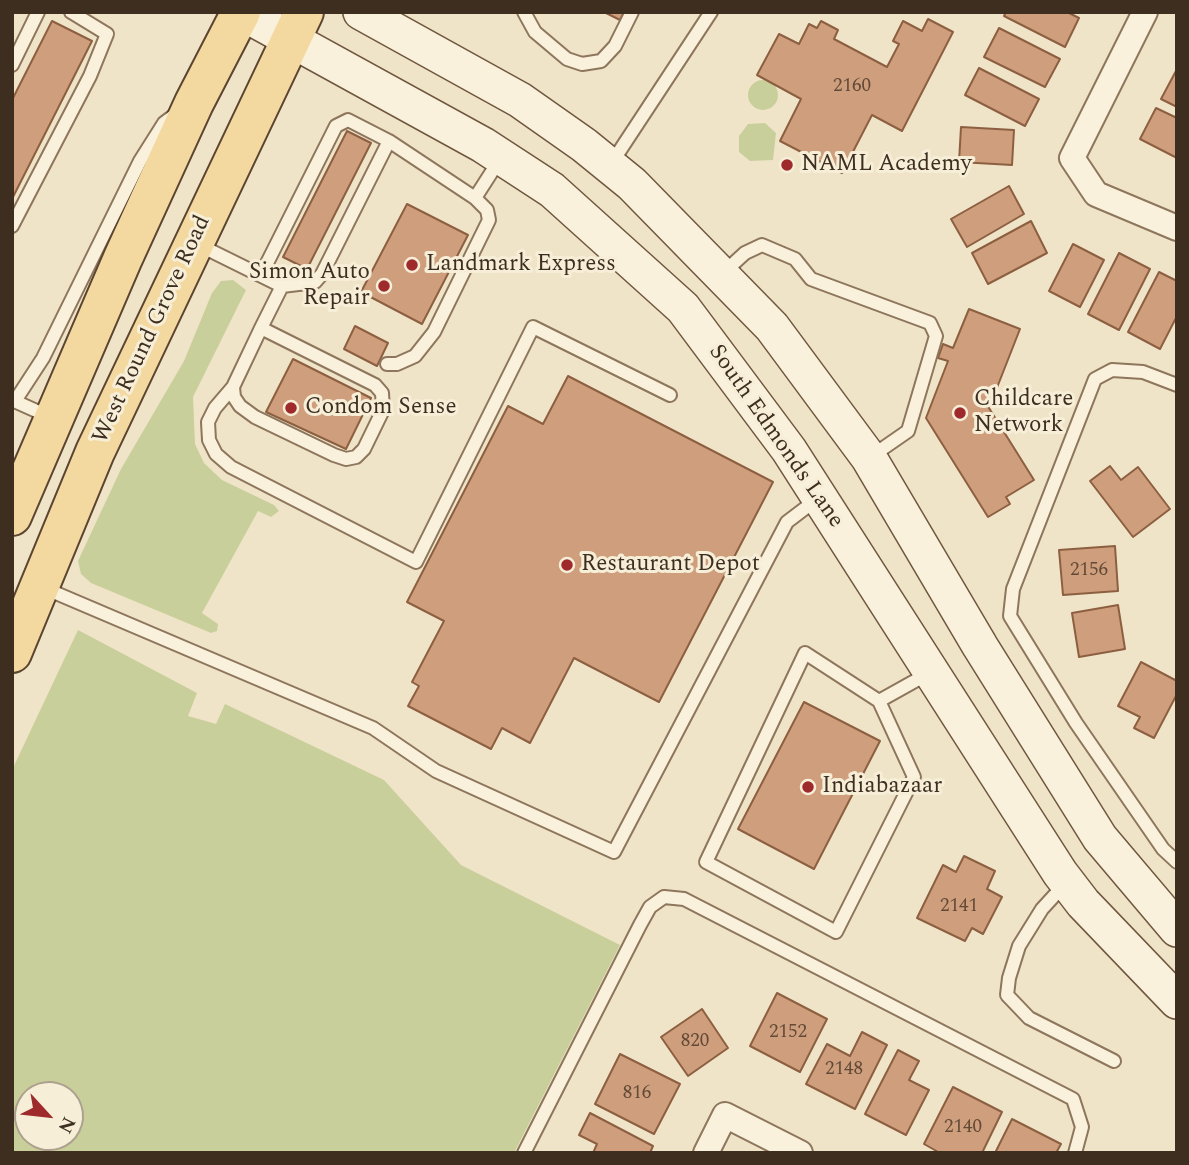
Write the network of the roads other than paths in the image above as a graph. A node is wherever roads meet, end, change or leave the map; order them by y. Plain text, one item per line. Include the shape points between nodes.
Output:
1 (38, 12) edge
2 (71, 12) edge
3 (241, 12) edge
4 (361, 12) edge
5 (524, 12) edge
6 (632, 12) edge
7 (711, 12) edge
8 (1145, 12) edge
9 (297, 25) edge
10 (12, 65) edge
11 (194, 103) junction
12 (389, 141) junction
13 (501, 158) junction
14 (610, 166) junction
15 (475, 198) junction
16 (12, 226) edge
17 (1177, 228) edge
18 (194, 242) junction
19 (722, 274) junction
20 (261, 275) junction
21 (282, 286) junction
22 (683, 308) junction
23 (261, 328) junction
24 (387, 364) dead end
25 (1177, 385) edge
26 (233, 387) junction
27 (670, 395) dead end
28 (13, 400) edge
29 (54, 419) junction
30 (869, 458) junction
31 (820, 498) junction
32 (12, 516) edge
33 (40, 587) junction
34 (980, 646) junction
35 (12, 653) edge
36 (931, 672) junction
37 (879, 701) junction
38 (1177, 862) edge
39 (1067, 882) junction
40 (1177, 929) edge
41 (1177, 1001) edge
42 (1114, 1061) dead end
43 (524, 1153) edge
44 (706, 1153) edge
45 (800, 1153) edge
46 (1074, 1153) edge

1 - 10 lane
2 - 16 lane via 107,34
3 - 9 main road, South Edmonds Lane
3 - 11 main road
4 - 14 main road via 520,100
5 - 6 lane via 535,32 567,59 582,64 601,61 615,46
7 - 14 lane
8 - 17 street via 1072,158 1096,194
9 - 13 main road, South Edmonds Lane
9 - 18 main road, West Round Grove Road
11 - 28 lane via 163,122 43,358
11 - 29 main road
12 - 15 lane
12 - 20 lane via 348,120 336,126
12 - 21 lane via 322,274 315,282
13 - 15 lane
13 - 22 main road, South Edmonds Lane via 552,190
14 - 19 main road
15 - 24 lane via 487,210 489,220 434,332 415,356
18 - 20 lane
18 - 33 main road, West Round Grove Road via 95,452
19 - 22 main road
19 - 30 main road via 772,327
19 - 30 lane via 745,253 762,245 794,259 811,279 930,323 936,336 908,431
20 - 21 lane
21 - 23 lane
22 - 31 main road, South Edmonds Lane
23 - 26 lane
23 - 26 lane via 375,385 382,393 383,410 368,442 356,457 334,455 255,417 240,406
25 - 38 lane via 1143,372 1112,370 1094,379 1013,589 1010,616 1076,723 1163,849
26 - 27 lane via 208,422 216,454 230,467 416,562 533,327
28 - 29 lane
29 - 32 main road
30 - 34 main road
31 - 33 lane via 787,522 614,852 436,771 373,728
31 - 36 main road, South Edmonds Lane
33 - 35 main road, West Round Grove Road
34 - 36 main road
34 - 40 main road via 1100,838
36 - 37 lane
36 - 39 main road, South Edmonds Lane
37 - 37 lane via 805,653 706,862 836,932 914,777
39 - 41 main road, South Edmonds Lane
39 - 42 lane via 1042,909 1019,946 1007,995 1029,1018
43 - 46 lane via 650,906 664,897 684,898 1073,1099 1082,1127
44 - 45 street via 725,1115

